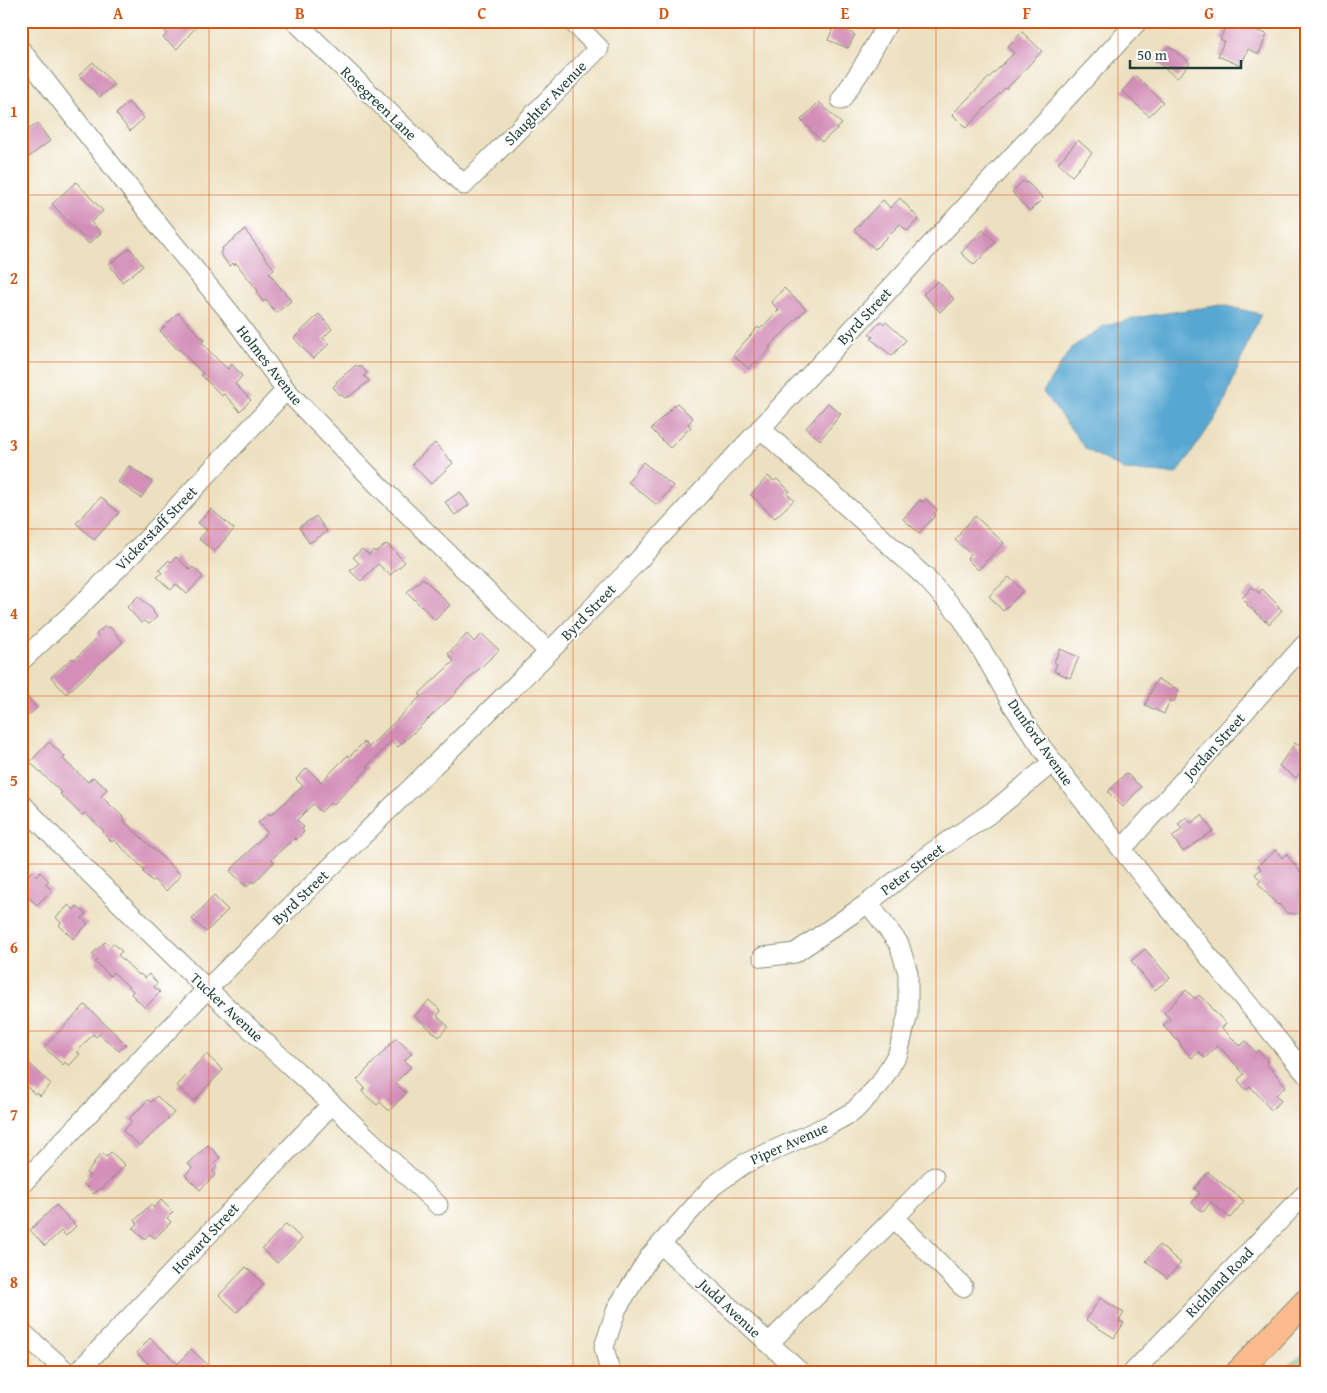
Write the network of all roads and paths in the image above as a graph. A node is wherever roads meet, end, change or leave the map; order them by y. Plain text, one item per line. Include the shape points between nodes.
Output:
1 (295, 21) edge
2 (572, 21) edge
3 (889, 21) edge
4 (1138, 21) edge
5 (21, 50) edge
6 (841, 100) dead end
7 (464, 186) joint
8 (286, 390) junction
9 (760, 428) junction
10 (1306, 643) edge
11 (550, 652) junction
12 (21, 661) edge
13 (1053, 762) junction
14 (21, 803) edge
15 (1122, 849) junction
16 (868, 903) junction
17 (763, 956) dead end
18 (207, 988) junction
19 (1306, 1074) edge
20 (332, 1104) junction
21 (934, 1177) dead end
22 (21, 1186) edge
23 (1306, 1193) edge
24 (438, 1205) dead end
25 (894, 1218) junction
26 (661, 1244) junction
27 (964, 1287) dead end
28 (1306, 1301) edge
29 (21, 1331) edge
30 (769, 1343) junction
31 (67, 1372) edge
32 (78, 1372) edge
33 (610, 1372) edge
34 (800, 1372) edge
35 (1133, 1372) edge
36 (1238, 1372) edge

1 - 7 street, Rosegreen Lane
2 - 7 street, Slaughter Avenue via 599,48
3 - 6 street
4 - 9 street, Byrd Street
5 - 8 street, Holmes Avenue via 231,314
8 - 11 street, Holmes Avenue via 378,485
8 - 12 street, Vickerstaff Street via 149,537
9 - 11 street, Byrd Street
9 - 13 street, Dunford Avenue via 925,577 960,615 1012,704
10 - 15 street, Jordan Street
11 - 18 street, Byrd Street
13 - 15 street, Dunford Avenue
13 - 16 street, Peter Street via 995,810 931,853
14 - 18 street, Tucker Avenue
15 - 19 street, Dunford Avenue
16 - 17 street, Peter Street via 795,953
16 - 26 street, Piper Avenue via 899,944 908,973 908,1014 898,1053 880,1084 854,1111 744,1164 713,1186
18 - 20 street, Tucker Avenue
18 - 22 street, Byrd Street
20 - 24 street, Tucker Avenue
20 - 32 street, Howard Street
21 - 25 street
23 - 35 street, Richland Road
25 - 27 street
25 - 30 street
26 - 30 street, Judd Avenue
26 - 33 street, Piper Avenue via 617,1308 604,1347
28 - 36 main road
29 - 31 street
30 - 34 street, Judd Avenue

